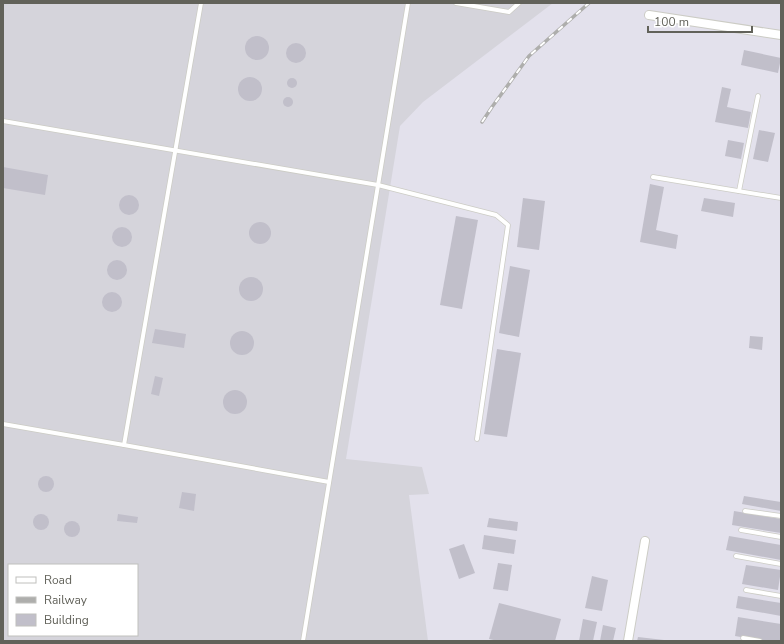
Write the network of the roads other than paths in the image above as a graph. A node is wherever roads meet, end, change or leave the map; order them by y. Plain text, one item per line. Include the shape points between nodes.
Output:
1 (201, 3) edge
2 (408, 3) edge
3 (456, 3) edge
4 (519, 3) edge
5 (649, 15) dead end
6 (781, 36) edge
7 (758, 96) dead end
8 (3, 121) edge
9 (175, 151) junction
10 (653, 177) dead end
11 (378, 185) junction
12 (739, 191) junction
13 (781, 198) edge
14 (3, 424) edge
15 (478, 439) dead end
16 (124, 445) junction
17 (329, 482) junction
18 (745, 511) dead end
19 (781, 516) edge
20 (741, 530) dead end
21 (781, 537) edge
22 (644, 541) dead end
23 (736, 556) dead end
24 (781, 564) edge
25 (746, 590) dead end
26 (781, 596) edge
27 (743, 638) dead end
28 (303, 641) edge
29 (628, 641) edge
30 (760, 641) edge

1 - 9 lane
2 - 11 lane
3 - 4 lane via 509,12
5 - 6 street
7 - 12 lane
8 - 9 lane
9 - 11 lane
9 - 16 lane
10 - 12 lane
11 - 15 lane via 496,215 508,225
11 - 17 lane
12 - 13 lane
14 - 16 lane
16 - 17 lane
17 - 28 lane
18 - 19 lane
20 - 21 lane
22 - 29 street
23 - 24 lane
25 - 26 lane
27 - 30 lane

